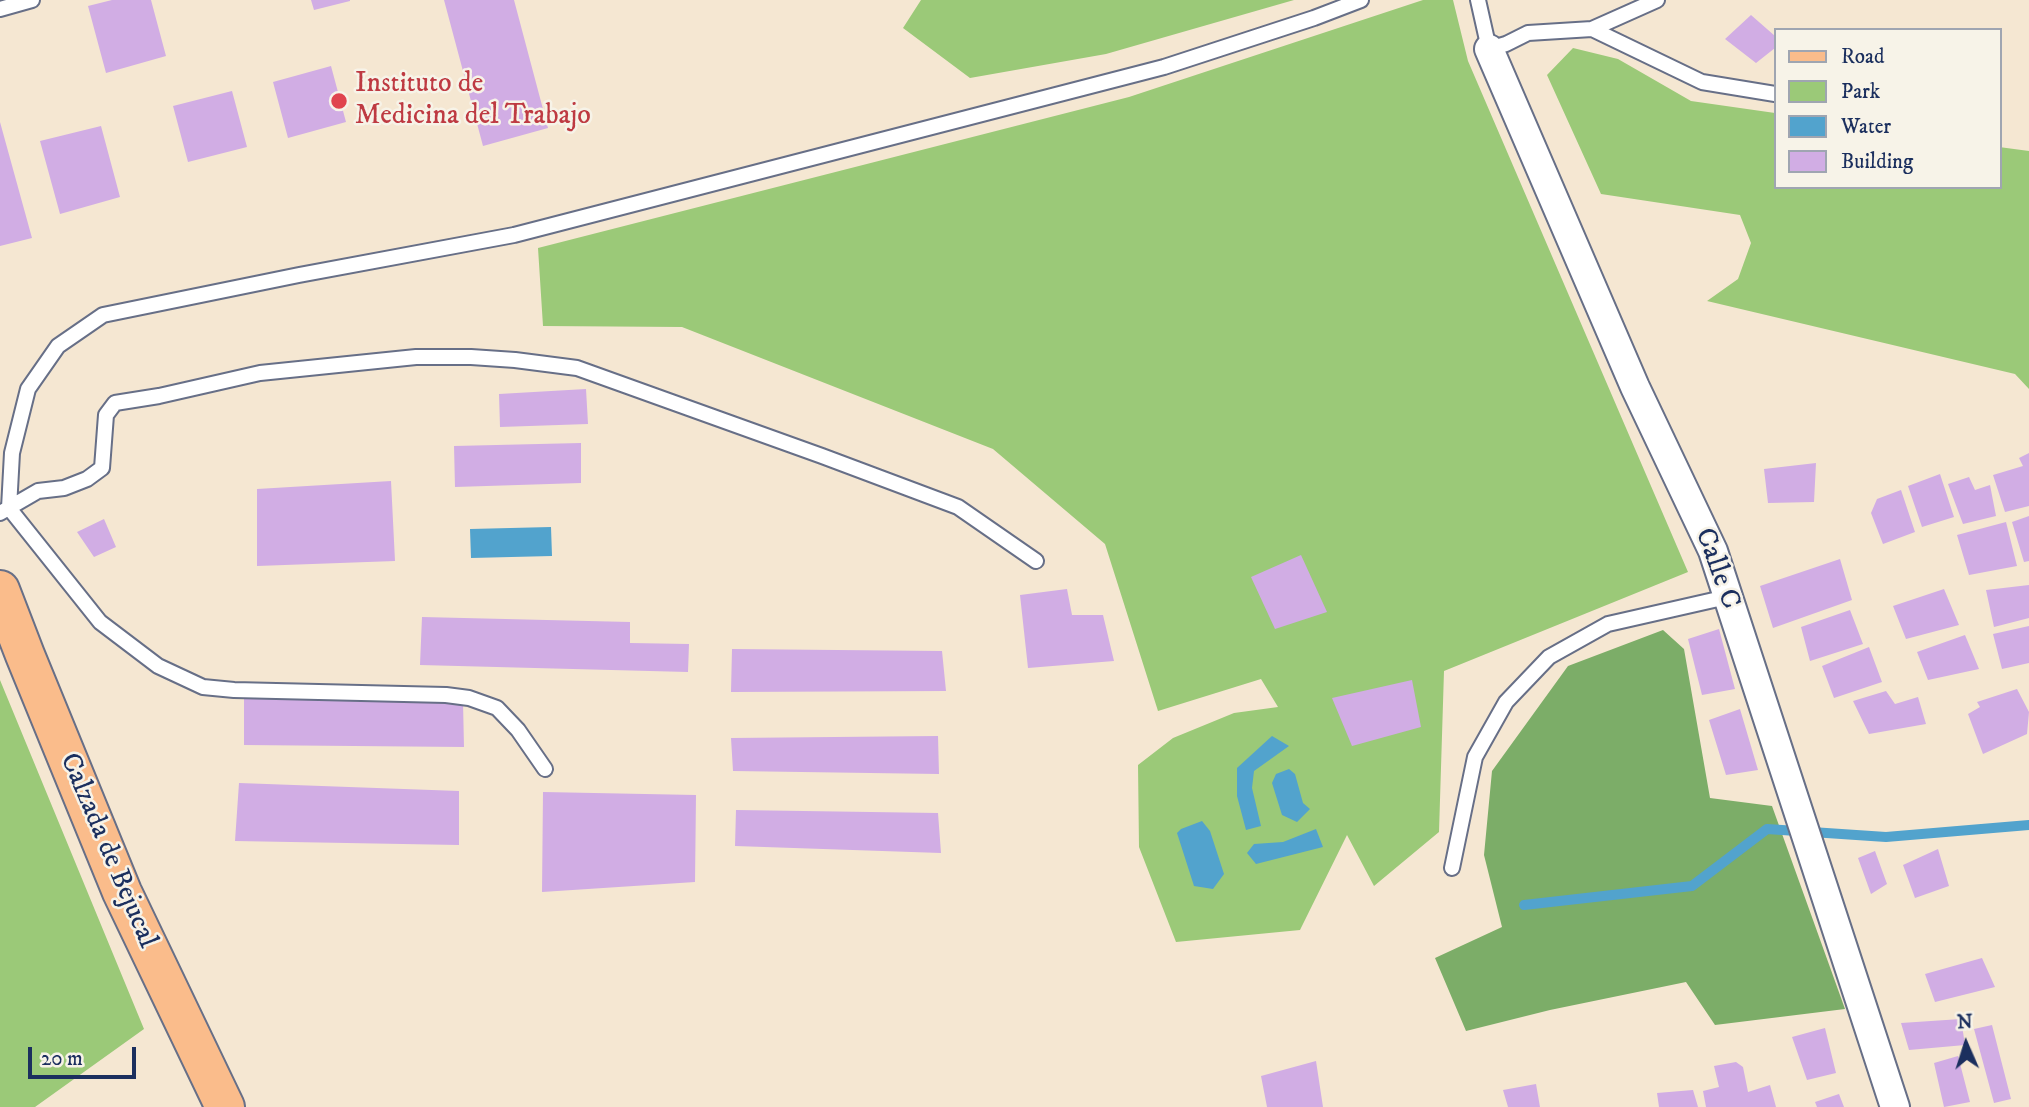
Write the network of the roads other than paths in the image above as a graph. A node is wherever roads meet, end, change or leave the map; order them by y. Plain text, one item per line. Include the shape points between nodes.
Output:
1 (32, 0) edge
2 (1361, 0) edge
3 (1478, 0) edge
4 (1657, 0) edge
5 (0, 9) edge
6 (1592, 29) junction
7 (1489, 49) junction
8 (1773, 94) edge
9 (4, 510) edge
10 (1036, 561) dead end
11 (0, 590) edge
12 (1727, 597) junction
13 (545, 769) dead end
14 (1452, 868) dead end
15 (225, 1107) edge
16 (1895, 1107) edge

1 - 5 lane
2 - 9 lane via 1164,67 514,235 103,315 58,346 28,389
3 - 7 lane
4 - 6 lane
6 - 7 lane via 1528,33
6 - 8 lane via 1702,82
7 - 12 street, Calle C via 1635,387 1713,551
9 - 10 lane via 38,491 87,479 102,468 106,415 115,403 260,373 416,357 471,357 577,368 822,456 958,507
9 - 13 lane via 100,622 158,666 203,687 469,698 497,708
11 - 15 main road, Calzada de Bejucal via 122,892
12 - 14 lane via 1608,624 1549,657 1506,702 1475,757
12 - 16 street, Calle C

